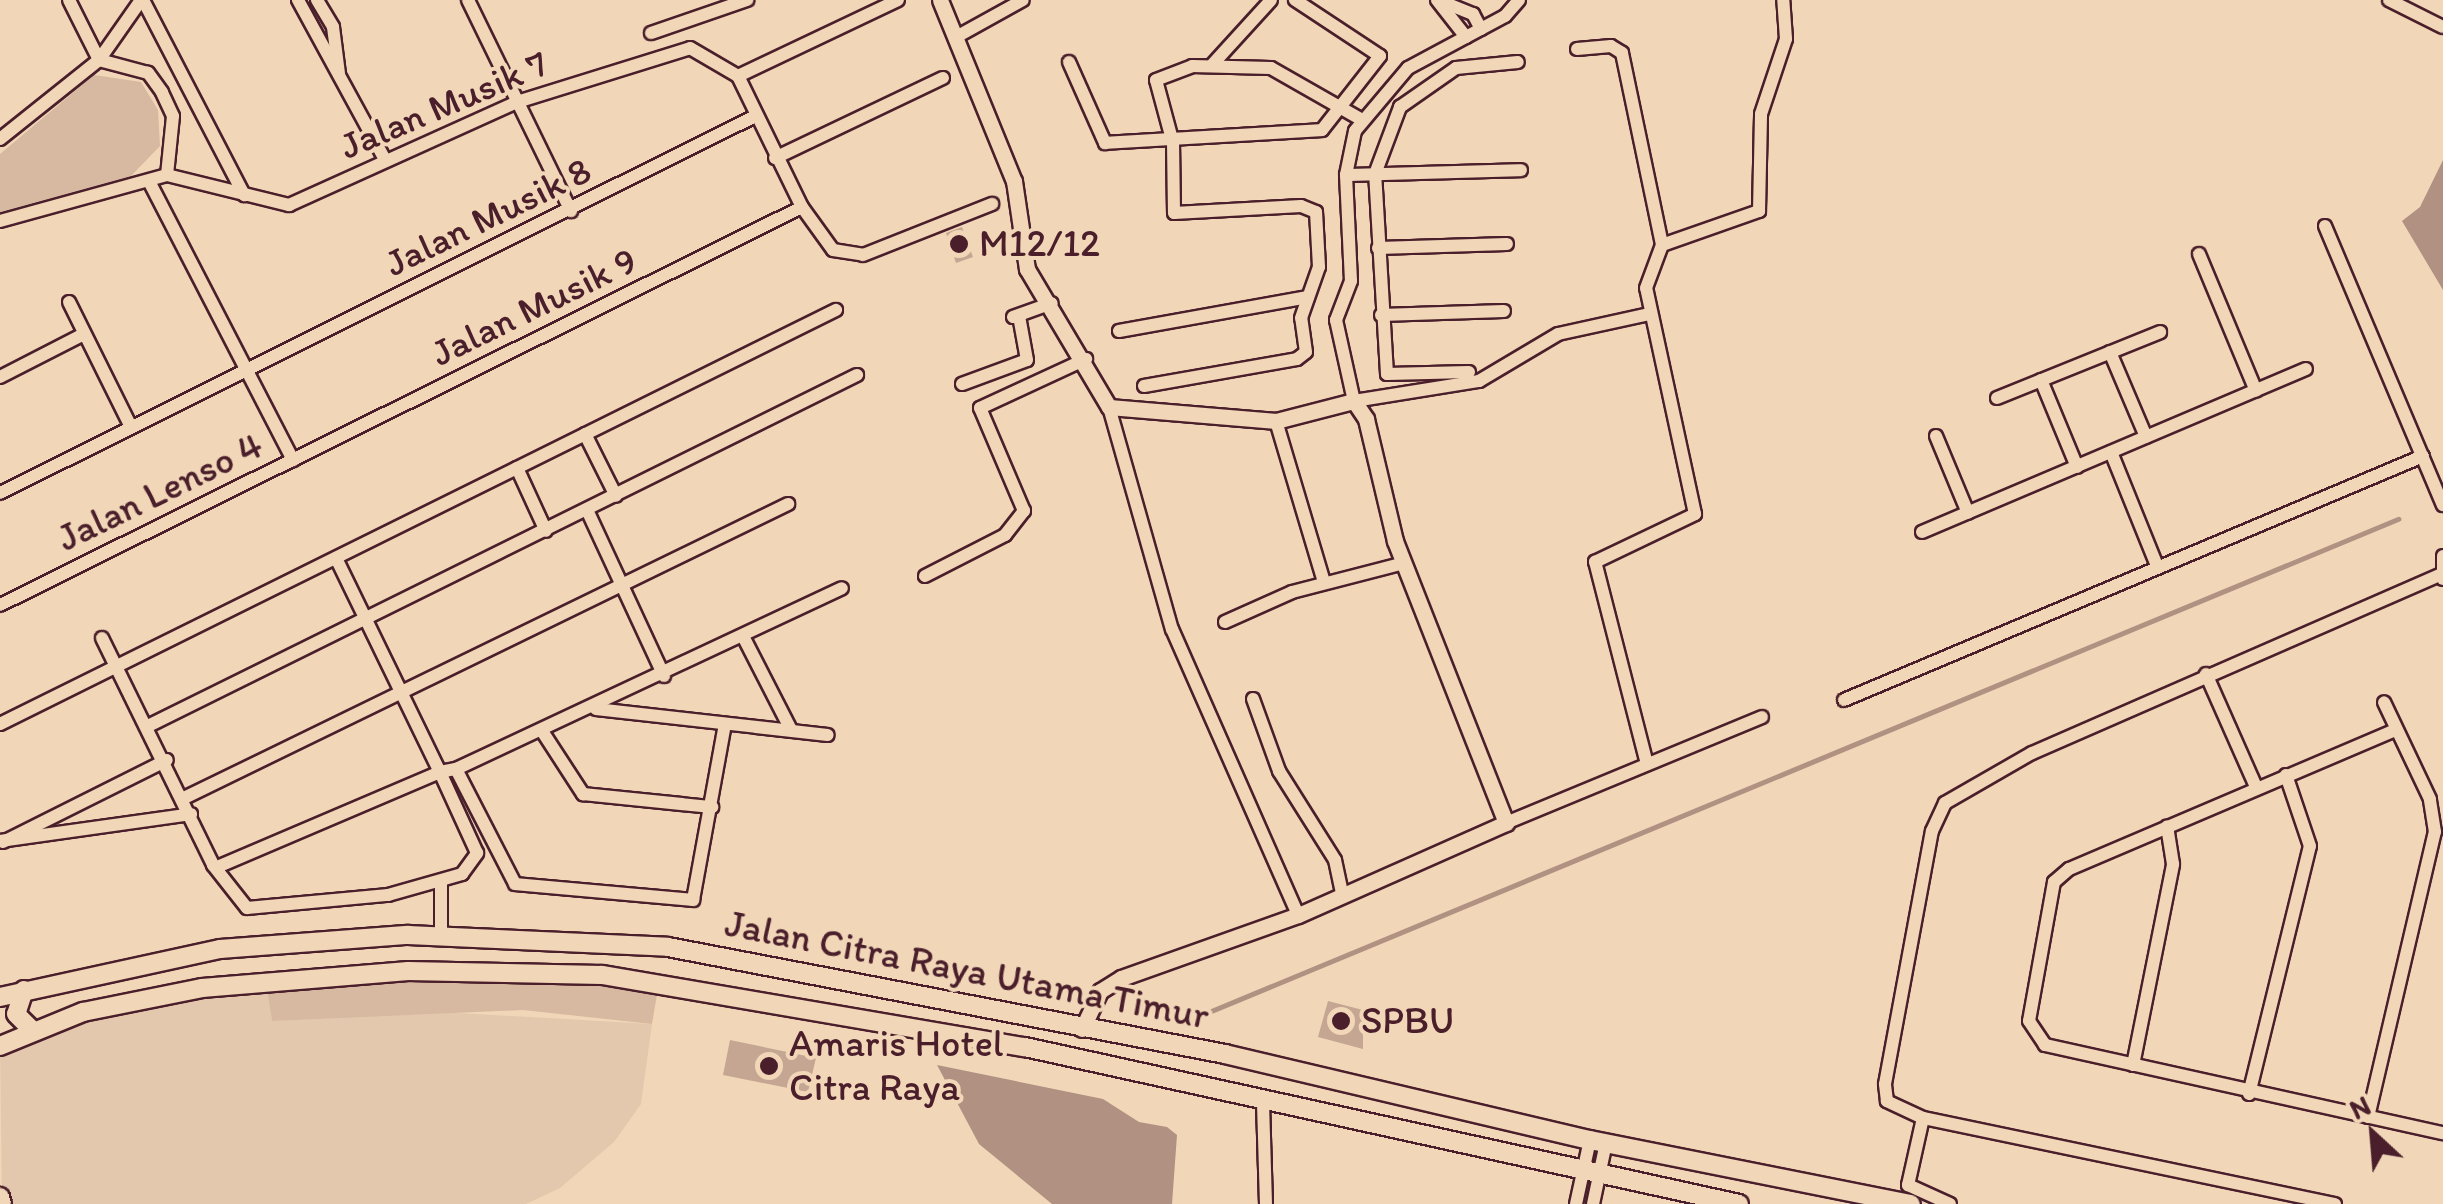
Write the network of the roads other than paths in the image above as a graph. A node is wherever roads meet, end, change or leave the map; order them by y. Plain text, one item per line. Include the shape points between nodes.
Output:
1 (69, 0) edge
2 (142, 0) edge
3 (298, 0) edge
4 (317, 0) edge
5 (468, 0) edge
6 (746, 0) edge
7 (898, 0) edge
8 (940, 0) edge
9 (1023, 0) edge
10 (1272, 0) edge
11 (1295, 0) edge
12 (1438, 0) edge
13 (1519, 0) edge
14 (1783, 0) edge
15 (2389, 0) edge
16 (2443, 27) edge
17 (1481, 29) junction
18 (652, 33) dead end
19 (958, 36) junction
20 (1466, 37) junction
21 (1577, 49) dead end
22 (99, 60) junction
23 (1069, 62) dead end
24 (1518, 62) dead end
25 (1211, 66) junction
26 (340, 74) junction
27 (738, 76) junction
28 (943, 78) dead end
29 (517, 102) junction
30 (1341, 108) junction
31 (755, 116) junction
32 (1362, 120) junction
33 (0, 139) edge
34 (1172, 143) junction
35 (383, 156) junction
36 (775, 158) junction
37 (1521, 170) dead end
38 (1375, 174) junction
39 (167, 175) junction
40 (1346, 175) junction
41 (150, 183) junction
42 (244, 194) junction
43 (992, 204) dead end
44 (802, 208) junction
45 (572, 211) junction
46 (0, 220) edge
47 (2326, 226) dead end
48 (1507, 244) dead end
49 (1662, 245) junction
50 (1378, 248) junction
51 (2199, 254) dead end
52 (1308, 297) junction
53 (69, 302) dead end
54 (1052, 303) junction
55 (836, 310) dead end
56 (1504, 310) dead end
57 (1650, 314) junction
58 (1381, 315) junction
59 (1119, 332) dead end
60 (2160, 332) dead end
61 (84, 334) junction
62 (2110, 352) junction
63 (1086, 359) junction
64 (246, 367) junction
65 (2306, 369) dead end
66 (1470, 372) dead end
67 (858, 376) dead end
68 (0, 377) edge
69 (2041, 380) junction
70 (962, 384) dead end
71 (1144, 386) dead end
72 (2256, 391) junction
73 (1997, 398) dead end
74 (1354, 401) junction
75 (1109, 407) junction
76 (1276, 421) junction
77 (130, 425) junction
78 (584, 434) junction
79 (1936, 436) dead end
80 (2146, 438) junction
81 (2111, 452) junction
82 (2423, 456) junction
83 (293, 460) junction
84 (2077, 467) junction
85 (517, 468) junction
86 (0, 493) edge
87 (616, 496) junction
88 (788, 504) dead end
89 (2443, 505) edge
90 (587, 510) junction
91 (1968, 513) junction
92 (546, 531) junction
93 (1922, 532) dead end
94 (2443, 556) edge
95 (336, 558) junction
96 (1404, 563) junction
97 (2157, 566) junction
98 (924, 576) dead end
99 (2442, 577) edge
100 (1324, 582) junction
101 (621, 585) junction
102 (842, 588) dead end
103 (0, 604) edge
104 (366, 621) junction
105 (1225, 622) dead end
106 (102, 638) dead end
107 (744, 638) junction
108 (119, 662) junction
109 (2206, 674) junction
110 (664, 676) junction
111 (401, 692) junction
112 (1253, 699) dead end
113 (1844, 700) dead end
114 (2384, 702) dead end
115 (594, 709) junction
116 (1762, 717) dead end
117 (0, 724) edge
118 (150, 724) junction
119 (725, 724) junction
120 (791, 730) junction
121 (2393, 731) junction
122 (544, 734) junction
123 (828, 735) dead end
124 (167, 760) junction
125 (1647, 764) junction
126 (456, 769) junction
127 (440, 772) junction
128 (2286, 775) junction
129 (2256, 787) junction
130 (184, 798) junction
131 (712, 808) junction
132 (191, 814) junction
133 (1506, 824) junction
134 (2167, 826) junction
135 (0, 842) edge
136 (220, 866) junction
137 (441, 882) junction
138 (1342, 894) junction
139 (1298, 916) junction
140 (442, 936) junction
141 (859, 983) junction
142 (24, 990) junction
143 (0, 997) edge
144 (850, 1017) junction
145 (1082, 1028) junction
146 (34, 1032) junction
147 (0, 1046) edge
148 (2133, 1065) junction
149 (1382, 1091) junction
150 (2249, 1094) junction
151 (1262, 1103) junction
152 (2368, 1116) junction
153 (1922, 1118) junction
154 (1376, 1127) junction
155 (2443, 1133) edge
156 (1598, 1142) junction
157 (1591, 1173) junction
158 (1911, 1198) edge
159 (1865, 1199) edge
160 (1266, 1204) edge
161 (1576, 1204) edge
162 (1593, 1204) edge
163 (1738, 1204) edge
164 (1950, 1204) edge
165 (2332, 1204) edge

1 - 22 street
2 - 22 street
2 - 42 street
3 - 26 street
4 - 26 street via 334,27
5 - 29 street
6 - 18 street
7 - 27 street
8 - 19 street
9 - 19 street
10 - 25 street
11 - 30 street via 1377,50 1378,64
12 - 17 street via 1474,14
12 - 20 street
13 - 17 street
14 - 49 street via 1786,40 1761,114 1759,211
15 - 16 street
17 - 20 street
19 - 54 street via 1014,181 1027,269
20 - 32 street via 1408,68
21 - 49 street via 1611,46 1622,54
22 - 33 street
22 - 39 street via 148,73 162,92 174,116
23 - 34 street via 1098,139
24 - 38 street via 1456,68 1400,107
25 - 30 street via 1271,68
25 - 34 street via 1156,80
26 - 35 street
27 - 29 street, Jalan Musik 7 via 690,48
27 - 31 street
28 - 36 street
29 - 35 street, Jalan Musik 7
29 - 45 street
30 - 32 street
30 - 34 street via 1322,130
31 - 36 street
31 - 45 street, Jalan Musik 8
32 - 40 street
34 - 52 street via 1174,214 1302,206 1316,212 1319,268
35 - 42 street, Jalan Musik 7 via 289,205
36 - 44 street
37 - 38 street
38 - 40 street
38 - 50 street
39 - 41 street
39 - 42 street, Jalan Musik 7
40 - 74 street via 1351,281 1336,320
41 - 46 street
41 - 64 street
43 - 44 street via 863,255 833,250
44 - 83 street, Jalan Musik 9
45 - 64 street, Jalan Musik 8
47 - 82 street
48 - 50 street
49 - 57 street via 1646,288
50 - 58 street
51 - 72 street
52 - 59 street
52 - 71 street via 1306,352 1296,359
53 - 61 street
54 - 63 street
54 - 70 street via 1016,317 1027,360
55 - 78 street
56 - 58 street
57 - 74 street via 1558,334 1479,381
57 - 125 street via 1697,508 1691,519 1603,553 1594,575
58 - 66 street via 1387,374
60 - 62 street
61 - 68 street
61 - 77 street
62 - 69 street
62 - 80 street
63 - 75 street
63 - 98 street via 980,408 1024,511 1006,536
64 - 77 street, Jalan Musik 8
64 - 83 street
65 - 72 street
67 - 87 street
69 - 73 street
69 - 84 street
72 - 80 street
74 - 76 street
74 - 96 street via 1366,419
75 - 76 street
75 - 139 street via 1172,630
76 - 100 street
77 - 86 street, Jalan Musik 8
78 - 85 street
78 - 87 street
79 - 91 street
80 - 81 street
81 - 84 street
81 - 97 street
82 - 89 street
82 - 97 street
83 - 103 street, Jalan Lenso 4
84 - 91 street
85 - 92 street
85 - 95 street
87 - 90 street
88 - 101 street
90 - 92 street
90 - 101 street
91 - 93 street
92 - 104 street
94 - 99 street
95 - 104 street
95 - 108 street
96 - 100 street
96 - 133 street
97 - 113 street
99 - 109 street
100 - 105 street
101 - 110 street
101 - 111 street
102 - 107 street
104 - 111 street
104 - 118 street
106 - 108 street
107 - 110 street
107 - 120 street
108 - 117 street
108 - 118 street
109 - 129 street
109 - 153 street via 2016,761 1945,803 1932,830 1885,1084 1887,1101
110 - 115 street
111 - 127 street
111 - 130 street
112 - 138 street via 1279,770 1335,860
114 - 121 street
115 - 119 street
115 - 122 street
116 - 125 street
118 - 124 street
119 - 120 street
119 - 131 street
120 - 123 street
121 - 128 street
121 - 152 street via 2430,799 2434,850
122 - 126 street
122 - 131 street via 569,784 583,794
124 - 130 street
124 - 135 street
125 - 133 street
126 - 127 street
126 - 131 street via 511,878 523,886 687,904 696,894
127 - 136 street
127 - 137 street via 478,853 462,874
128 - 129 street
128 - 150 street via 2310,846
129 - 134 street
130 - 132 street
132 - 135 street
132 - 136 street
133 - 138 street
134 - 148 street via 2173,864
134 - 148 street via 2054,882 2029,1021 2044,1045
136 - 137 street via 248,908 388,895
137 - 140 street
138 - 139 street
139 - 145 street via 1122,978 1100,991
140 - 141 main road, Jalan Citra Raya Utama Timur via 684,949
140 - 142 main road, Jalan Citra Raya Utama Timur via 220,950
141 - 144 main road
141 - 145 main road, Jalan Citra Raya Utama Timur
142 - 143 main road, Jalan Citra Raya Utama Timur
142 - 146 main road via 16,1014
144 - 146 main road, Jalan Citra Raya Utama Timur via 602,975 408,972 126,1000
144 - 151 main road, Jalan Citra Raya Utama Timur via 1025,1046
145 - 149 main road, Jalan Citra Raya Utama Timur
146 - 147 main road, Jalan Citra Raya Utama Timur
148 - 150 street
149 - 154 main road
149 - 156 main road, Jalan Citra Raya Utama Timur
150 - 152 street
151 - 154 main road, Jalan Citra Raya Utama Timur
151 - 160 street
152 - 155 street
153 - 158 street
153 - 165 street
154 - 157 main road, Jalan Citra Raya Utama Timur
156 - 157 street
156 - 159 main road, Jalan Citra Raya Utama Timur
157 - 161 street
157 - 162 street
157 - 163 main road, Jalan Citra Raya Utama Timur
158 - 159 main road, Jalan Citra Raya Utama Timur
158 - 164 street

